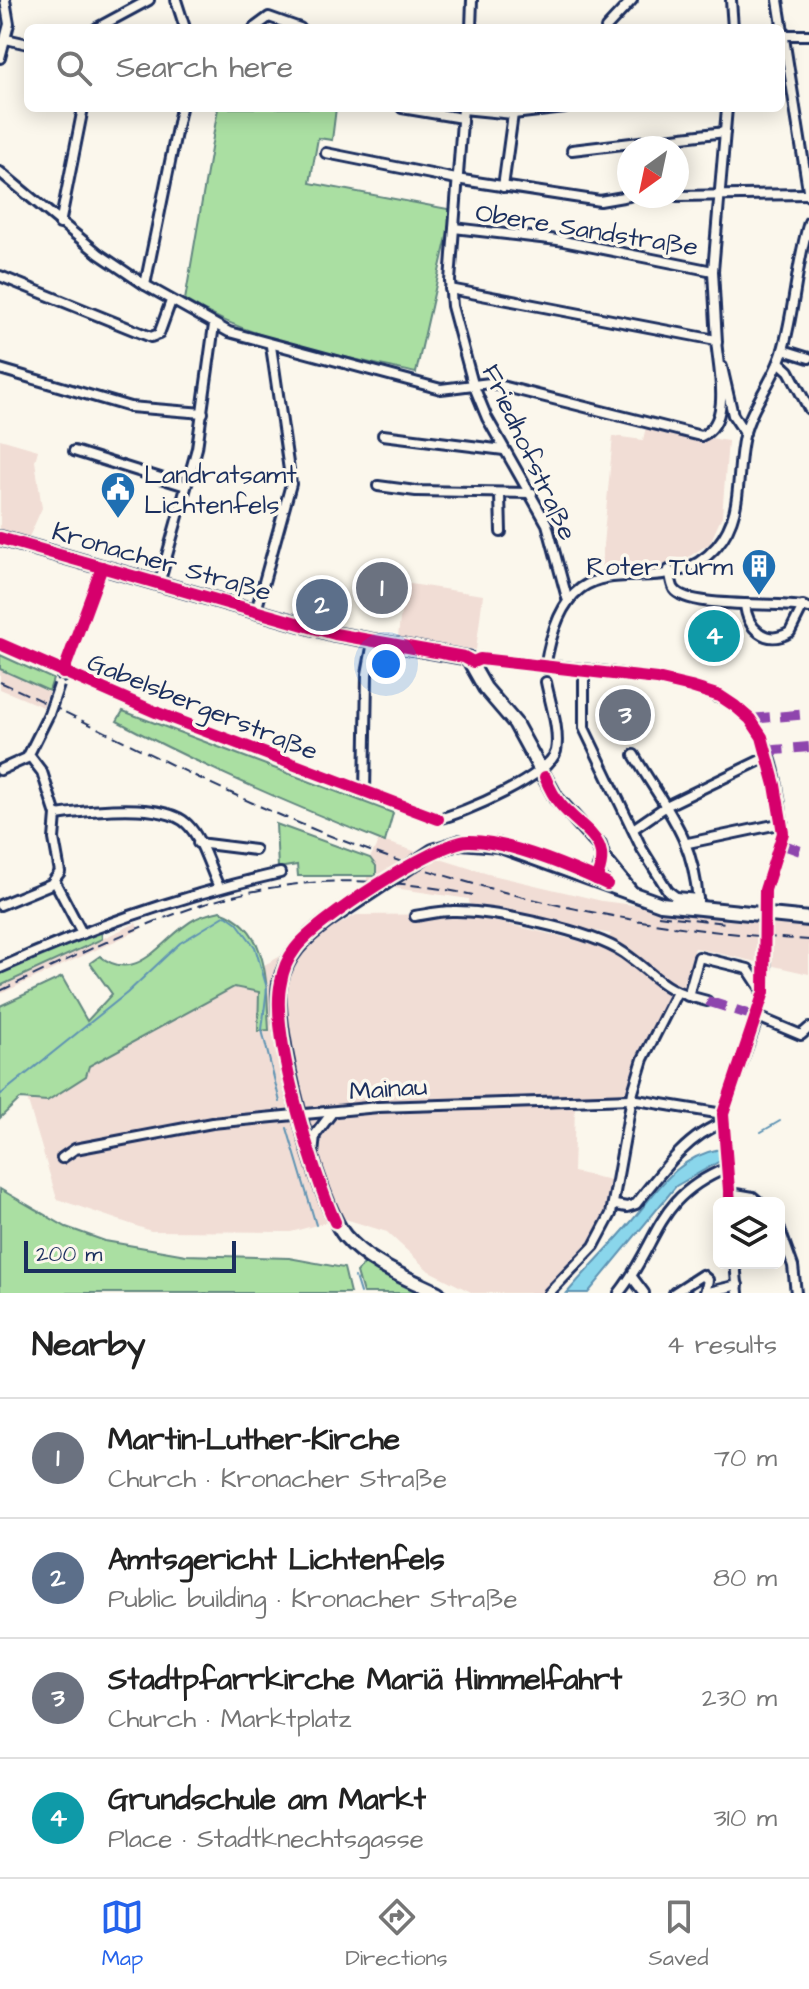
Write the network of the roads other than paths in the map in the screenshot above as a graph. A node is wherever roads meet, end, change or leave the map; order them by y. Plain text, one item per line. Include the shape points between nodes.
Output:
1 (5, 0) edge
2 (149, 0) edge
3 (176, 0) edge
4 (472, 0) edge
5 (632, 0) edge
6 (731, 0) edge
7 (778, 0) edge
8 (104, 24) edge
9 (184, 24) edge
10 (259, 24) edge
11 (289, 24) edge
12 (471, 24) edge
13 (610, 24) edge
14 (733, 24) edge
15 (783, 24) edge
16 (785, 31) edge
17 (786, 35) junction
18 (809, 35) edge
19 (6, 39) junction
20 (24, 43) edge
21 (0, 58) edge
22 (82, 112) edge
23 (180, 112) edge
24 (462, 112) edge
25 (530, 112) edge
26 (727, 112) edge
27 (513, 114) junction
28 (725, 132) junction
29 (572, 150) dead end
30 (326, 153) dead end
31 (0, 172) edge
32 (456, 179) junction
33 (503, 187) junction
34 (720, 195) junction
35 (809, 195) edge
36 (689, 196) edge
37 (617, 198) edge
38 (809, 222) edge
39 (60, 224) junction
40 (454, 228) junction
41 (713, 271) junction
42 (798, 274) junction
43 (0, 276) edge
44 (809, 277) edge
45 (145, 285) junction
46 (450, 289) junction
47 (171, 301) junction
48 (214, 325) junction
49 (716, 340) junction
50 (271, 346) junction
51 (783, 350) junction
52 (809, 358) edge
53 (779, 362) junction
54 (0, 369) edge
55 (473, 384) junction
56 (809, 409) edge
57 (203, 413) junction
58 (745, 433) junction
59 (383, 435) dead end
60 (504, 450) junction
61 (74, 451) dead end
62 (186, 486) junction
63 (378, 486) dead end
64 (532, 493) junction
65 (500, 495) junction
66 (501, 532) dead end
67 (0, 538) edge
68 (102, 567) junction
69 (669, 570) junction
70 (159, 584) junction
71 (567, 598) junction
72 (745, 604) junction
73 (806, 607) edge
74 (256, 611) junction
75 (373, 642) junction
76 (0, 644) edge
77 (473, 662) junction
78 (545, 668) junction
79 (584, 671) junction
80 (63, 673) junction
81 (546, 682) dead end
82 (29, 755) junction
83 (634, 755) dead end
84 (767, 757) junction
85 (541, 769) junction
86 (0, 770) edge
87 (365, 794) junction
88 (668, 805) junction
89 (56, 815) junction
90 (783, 823) junction
91 (633, 829) junction
92 (198, 843) junction
93 (688, 843) junction
94 (255, 850) dead end
95 (603, 858) junction
96 (280, 873) dead end
97 (596, 879) junction
98 (55, 882) junction
99 (219, 887) junction
100 (633, 895) junction
101 (698, 904) junction
102 (0, 905) edge
103 (764, 910) tunnel mouth
104 (415, 916) dead end
105 (809, 919) edge
106 (82, 933) junction
107 (766, 964) tunnel mouth
108 (0, 968) edge
109 (764, 992) junction
110 (676, 994) junction
111 (688, 996) junction
112 (707, 1001) dead end
113 (758, 1017) junction
114 (809, 1028) edge
115 (805, 1037) edge
116 (631, 1099) junction
117 (332, 1113) junction
118 (300, 1115) junction
119 (723, 1118) junction
120 (313, 1155) junction
121 (62, 1158) dead end
122 (727, 1165) junction
123 (730, 1193) junction
124 (730, 1197) edge
125 (753, 1197) edge
126 (615, 1205) junction
127 (785, 1243) edge
128 (736, 1269) edge
129 (632, 1277) junction
130 (738, 1289) edge
131 (438, 1293) edge
132 (549, 1293) edge
133 (619, 1293) edge
134 (644, 1293) edge
135 (674, 1293) edge
136 (705, 1293) edge
137 (796, 1293) edge

1 - 19 street
2 - 8 street
3 - 9 street
4 - 12 street
5 - 13 street
6 - 14 street
7 - 15 street
10 - 11 street via 269,17
16 - 17 street
17 - 18 street
17 - 35 street
19 - 20 street
19 - 21 street
22 - 39 street
23 - 45 street
24 - 27 street
24 - 32 street, Friedhofstraße
25 - 27 street
26 - 28 street
27 - 33 street
28 - 29 street
28 - 34 street
30 - 32 street
31 - 39 street
32 - 33 street
32 - 40 street, Friedhofstraße
33 - 37 street via 600,201
34 - 35 street
34 - 36 street
34 - 41 street
38 - 42 street
39 - 45 street
40 - 41 street, Obere Sandstraße via 558,240
40 - 46 street, Friedhofstraße
41 - 49 street
42 - 44 street
42 - 51 street
43 - 47 street via 151,337 159,334
45 - 47 street
46 - 49 street
46 - 55 street, Friedhofstraße
47 - 48 street
48 - 50 street
48 - 57 street
49 - 55 street via 719,416 701,436 502,385
49 - 58 street via 733,415
50 - 55 street via 441,389
50 - 74 street via 291,484
51 - 52 street
51 - 53 street
53 - 56 street
53 - 58 street
54 - 57 street via 130,407
55 - 60 street, Friedhofstraße
57 - 62 street
58 - 69 street via 739,494 725,534 702,559
59 - 60 street
60 - 64 street, Friedhofstraße
61 - 62 street
62 - 70 street
63 - 65 street
64 - 65 street
64 - 71 street, Friedhofstraße via 547,524
65 - 66 street
67 - 68 street, Kronacher Straße
68 - 70 street, Kronacher Straße
68 - 80 street
69 - 71 street via 593,582
69 - 72 street via 674,589 682,595
70 - 74 street, Kronacher Straße
71 - 78 street via 550,636
72 - 73 street
72 - 73 street via 751,628 778,637 790,632
74 - 75 street, Kronacher Straße
75 - 77 street, Kronacher Straße
75 - 87 street
76 - 80 street, Gabelsbergerstraße
77 - 78 street, Kronacher Straße
77 - 85 street
78 - 79 street, Kronacher Straße
79 - 84 street, Kronacher Straße via 657,679 720,696 750,719
79 - 91 street via 584,728
80 - 82 street, bridge
80 - 87 street, Gabelsbergerstraße
81 - 85 street via 557,747
82 - 86 street
82 - 89 street via 42,772
83 - 88 street
84 - 88 street
84 - 90 street
85 - 87 street, Gabelsbergerstraße via 449,817 427,817
85 - 95 street via 560,805 596,840
88 - 91 street
88 - 93 street
89 - 92 street via 124,809 152,813 185,822
89 - 98 street via 60,872
90 - 93 street
90 - 103 street via 781,844 767,877
91 - 101 street via 668,891
92 - 94 street
92 - 99 street
93 - 101 street
95 - 97 street
95 - 100 street
96 - 99 street
97 - 100 street
97 - 118 street, bridge via 482,842 461,842 433,851 327,921 296,947 280,984 279,1024
98 - 102 street
98 - 106 street
99 - 106 street
100 - 101 street
101 - 105 street
104 - 110 street via 475,913 592,935
106 - 108 street
107 - 109 street
109 - 111 street via 748,969 699,957
109 - 113 street
110 - 111 street
110 - 116 street via 643,1059
111 - 112 street
113 - 115 street
113 - 119 street
114 - 115 street
116 - 117 street, Mainau via 438,1104
116 - 119 street, Mainau
116 - 126 street
117 - 118 street, Mainau
117 - 120 street via 318,1129
118 - 120 street
118 - 121 street, Mainau via 212,1123 75,1149
119 - 122 street
119 - 126 street via 674,1159 636,1204
120 - 131 street via 341,1231 359,1251
122 - 123 street
122 - 129 street via 691,1186 667,1209
123 - 124 street
123 - 125 street
126 - 132 street via 594,1246
127 - 137 street
128 - 130 street
129 - 133 street
129 - 134 street
130 - 136 street
135 - 136 street via 700,1275 708,1280

